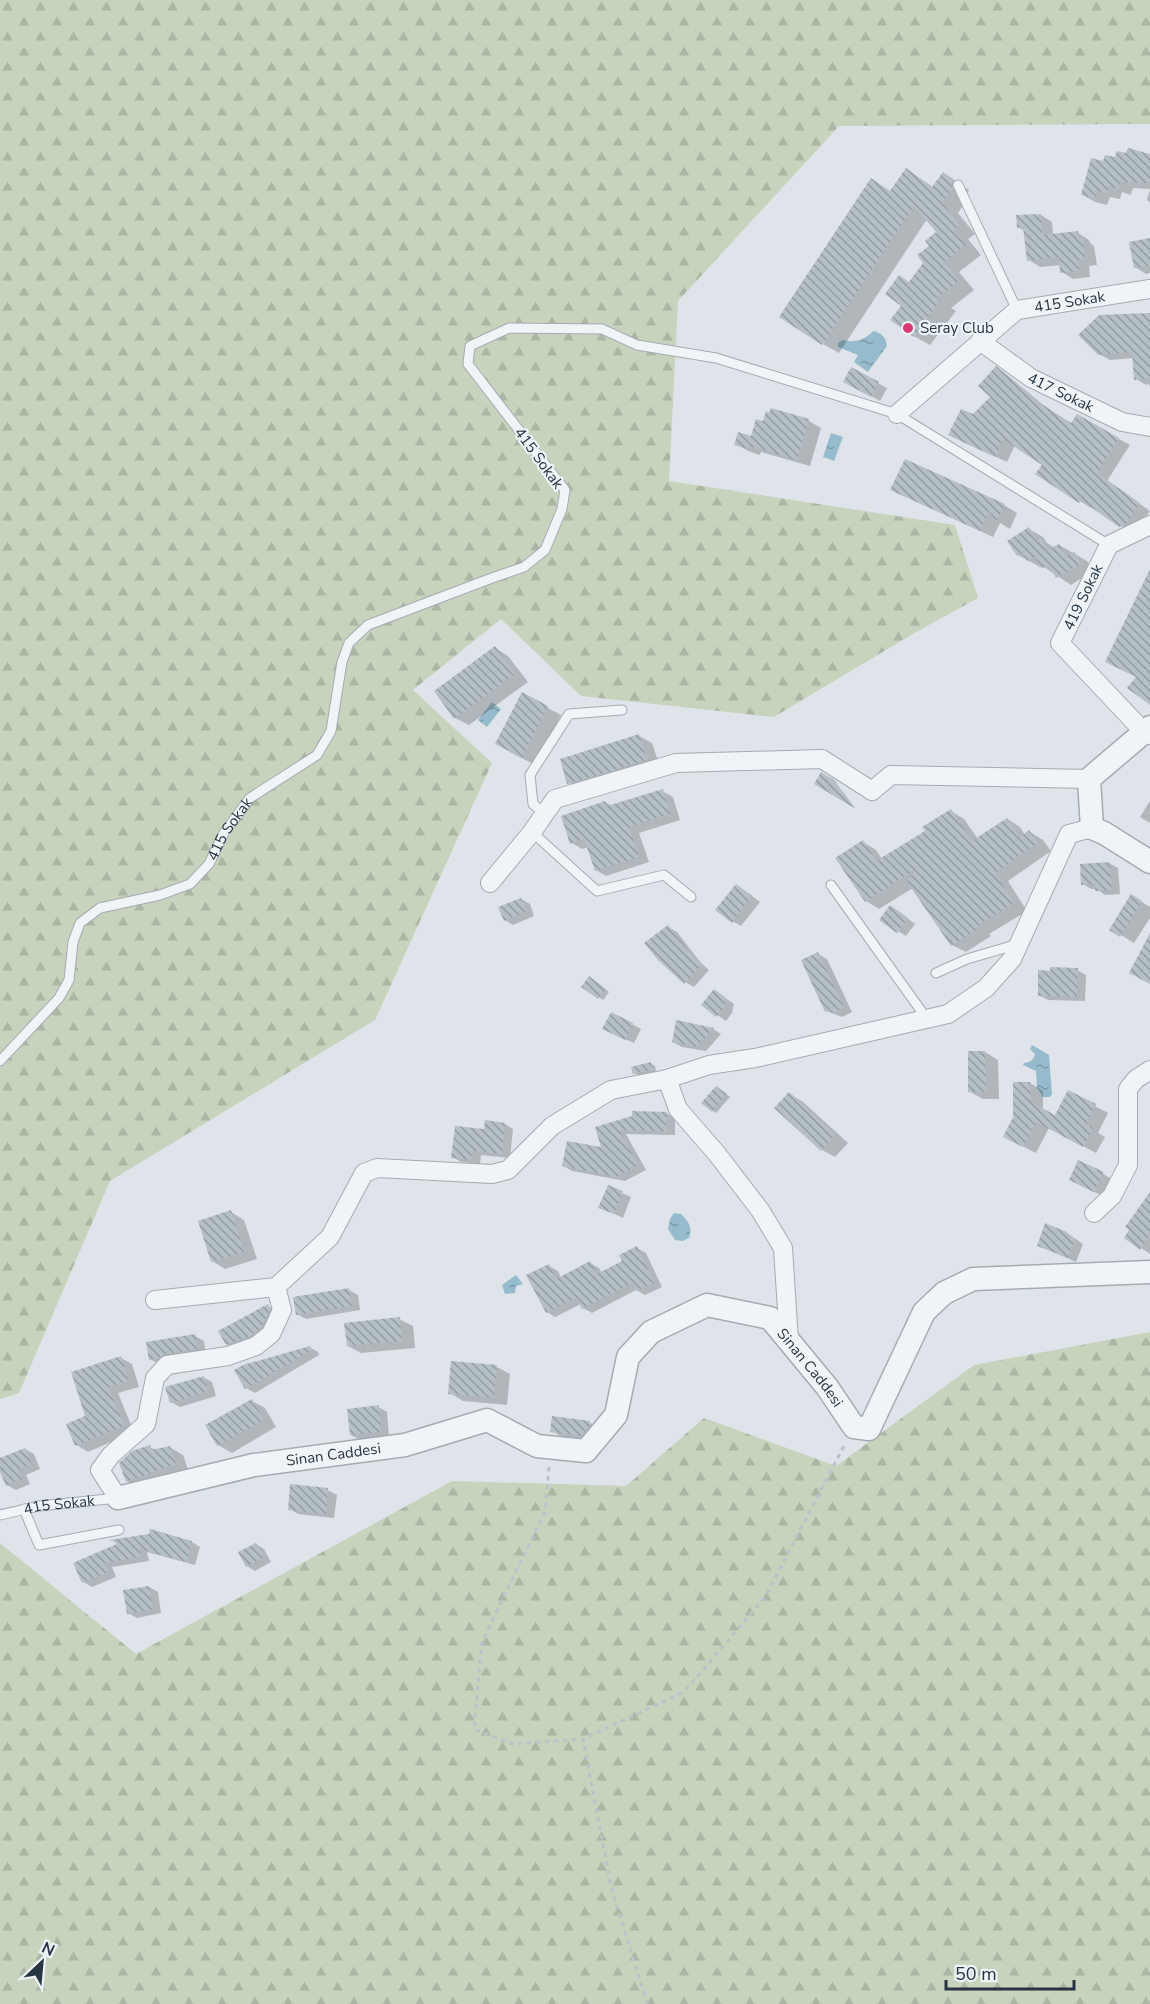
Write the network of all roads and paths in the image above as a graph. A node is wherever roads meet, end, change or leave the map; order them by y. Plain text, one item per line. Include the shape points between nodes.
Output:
1 (958, 185) dead end
2 (1150, 289) edge
3 (1017, 310) junction
4 (980, 341) junction
5 (897, 414) junction
6 (1150, 427) edge
7 (1150, 525) edge
8 (1109, 545) junction
9 (622, 711) dead end
10 (1148, 732) edge
11 (1089, 779) junction
12 (545, 813) junction
13 (1092, 828) junction
14 (532, 832) junction
15 (1150, 862) edge
16 (490, 884) dead end
17 (831, 885) dead end
18 (691, 897) dead end
19 (1018, 944) junction
20 (936, 973) dead end
21 (927, 1019) junction
22 (0, 1060) edge
23 (1150, 1070) edge
24 (667, 1079) junction
25 (1094, 1213) dead end
26 (1150, 1272) edge
27 (276, 1287) junction
28 (155, 1300) dead end
29 (789, 1341) junction
30 (854, 1427) junction
31 (551, 1448) junction
32 (118, 1498) junction
33 (24, 1509) junction
34 (0, 1515) edge
35 (119, 1530) dead end
36 (583, 1739) junction
37 (647, 2004) edge

1 - 3 lane
2 - 3 street, 415 Sokak
3 - 4 street, 415 Sokak
4 - 5 street, 415 Sokak
4 - 6 street, 417 Sokak via 1031,378 1122,422
5 - 8 lane
5 - 22 lane, 415 Sokak via 716,358 637,345 602,329 509,328 470,346 468,364 564,490 562,509 545,550 524,567 368,625 349,643 342,662 331,731 317,754 250,798 224,833 210,864 190,884 100,908 80,923 73,942 69,980 59,998
7 - 8 street, 419 Sokak
8 - 10 street, 419 Sokak via 1060,643
9 - 12 lane via 569,714 530,776 533,804
10 - 11 street
11 - 12 street via 891,775 872,791 822,759 676,763 555,800
11 - 13 street
12 - 14 street
13 - 15 street
13 - 19 street via 1069,834
14 - 16 street
14 - 18 lane via 597,891 664,876
17 - 21 lane
19 - 20 lane via 966,959
19 - 21 street via 1012,959 986,988 948,1014
21 - 24 street via 755,1059 709,1065
23 - 25 street via 1128,1089 1128,1166 1112,1196
24 - 27 street via 611,1090 552,1126 508,1170 482,1174 377,1168 363,1173 330,1237
24 - 29 street via 678,1109 760,1210 783,1248
26 - 30 street via 973,1279 944,1293 924,1312 869,1429
27 - 28 street
27 - 32 street via 282,1310 271,1334 256,1346 228,1356 167,1365 155,1378 146,1424 100,1470
29 - 30 street, Sinan Caddesi
29 - 31 street, Sinan Caddesi via 770,1318 707,1305 651,1332 628,1357 616,1415 586,1451
30 - 36 path via 765,1597 684,1692
31 - 32 street, Sinan Caddesi via 537,1446 487,1420 405,1445 254,1465
31 - 36 path via 545,1512 482,1641 474,1729 512,1744
32 - 33 lane, 415 Sokak
33 - 34 lane, 415 Sokak
33 - 35 lane via 39,1545
36 - 37 path via 611,1887

